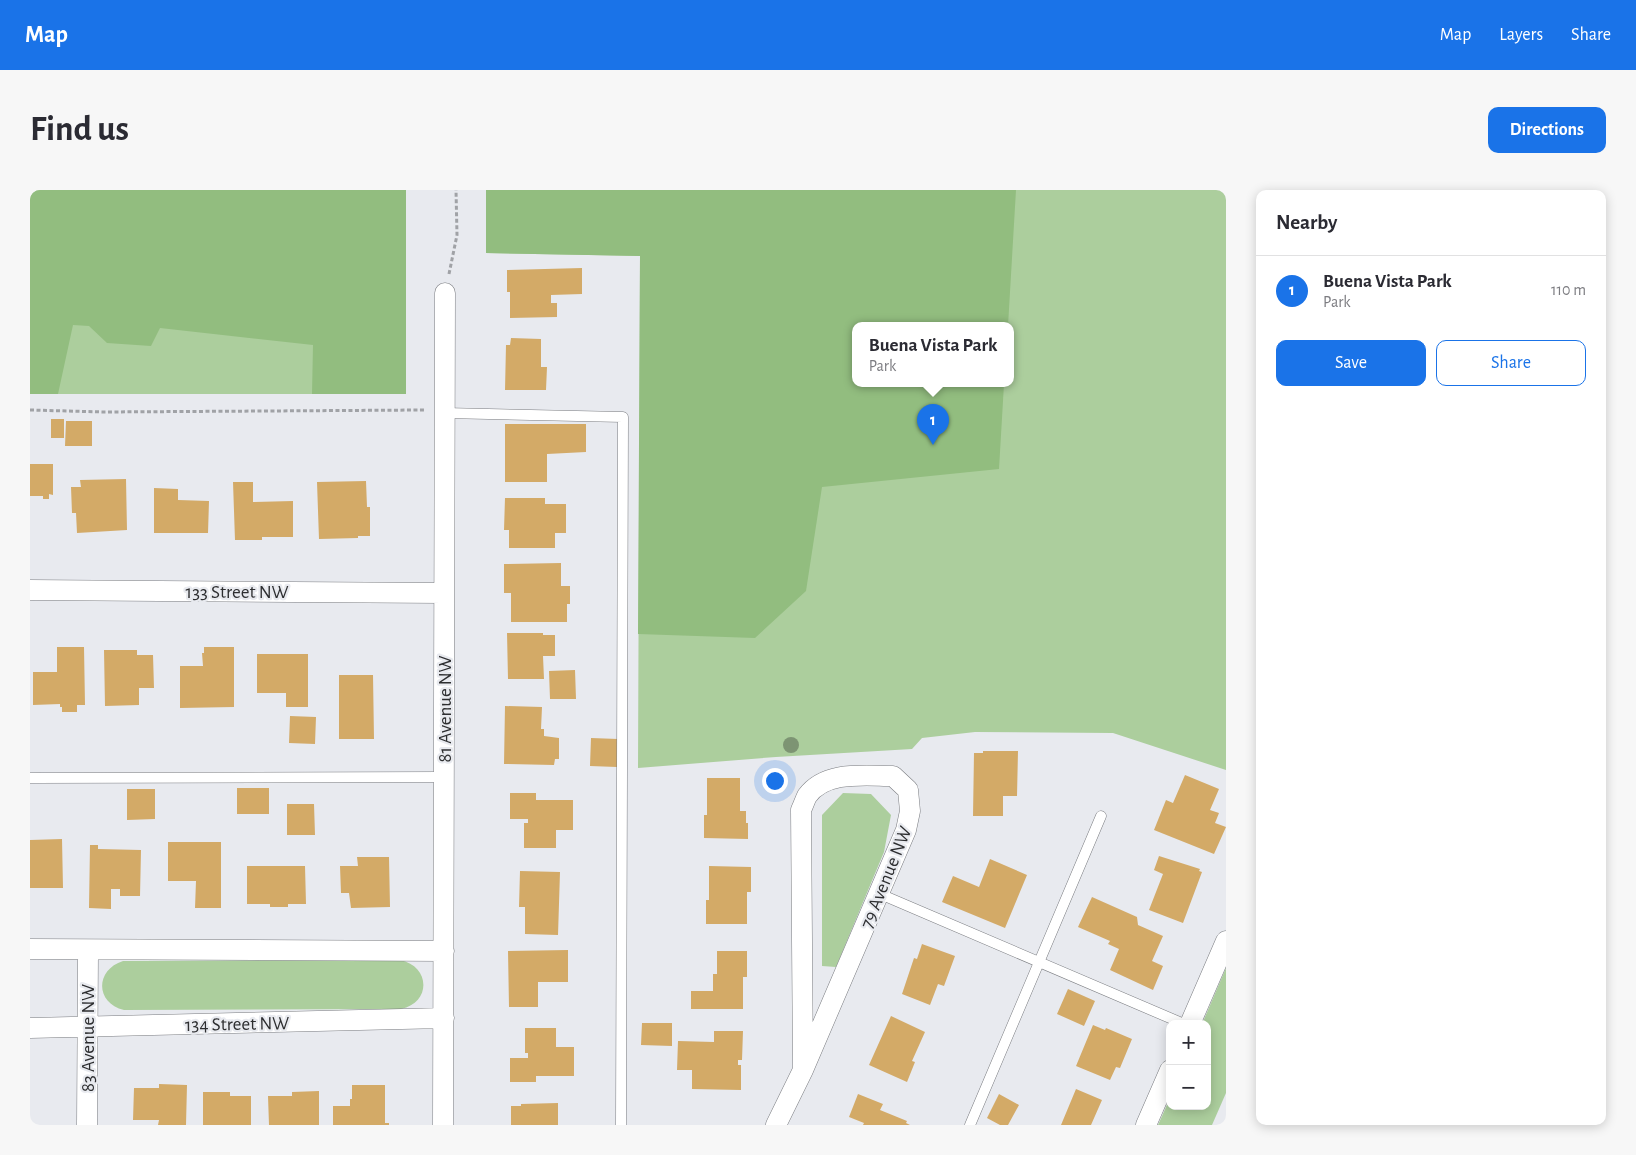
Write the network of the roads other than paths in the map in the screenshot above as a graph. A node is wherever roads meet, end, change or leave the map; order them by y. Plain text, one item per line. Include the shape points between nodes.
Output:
1 (445, 293) road end
2 (445, 413) junction
3 (30, 590) edge
4 (443, 592) junction
5 (444, 777) junction
6 (30, 778) edge
7 (1101, 816) dead end
8 (880, 894) junction
9 (1226, 941) edge
10 (30, 949) edge
11 (88, 951) junction
12 (444, 951) junction
13 (1040, 962) junction
14 (444, 1018) junction
15 (1175, 1020) edge
16 (1192, 1020) edge
17 (88, 1026) junction
18 (30, 1028) edge
19 (803, 1070) junction
20 (1166, 1079) edge
21 (87, 1125) edge
22 (444, 1125) edge
23 (622, 1125) edge
24 (776, 1125) edge
25 (970, 1125) edge
26 (1146, 1125) edge

1 - 2 street, 81 Avenue NW
2 - 4 street, 81 Avenue NW
2 - 23 lane via 623,417
3 - 4 street, 133 Street NW
4 - 5 street, 81 Avenue NW
5 - 6 lane
5 - 12 street, 81 Avenue NW
7 - 13 lane
8 - 13 lane
8 - 19 street, 79 Avenue NW
8 - 19 street, 79 Avenue NW via 906,830 910,811 908,790 893,776 841,777 824,781 807,796 802,810
9 - 16 street
10 - 11 street
11 - 12 street
11 - 17 street, 83 Avenue NW
12 - 14 street, 81 Avenue NW
13 - 15 lane
13 - 25 lane
14 - 17 street, 134 Street NW
14 - 22 street, 81 Avenue NW
17 - 18 street, 134 Street NW
17 - 21 street, 83 Avenue NW
19 - 24 street, 79 Avenue NW
20 - 26 street

